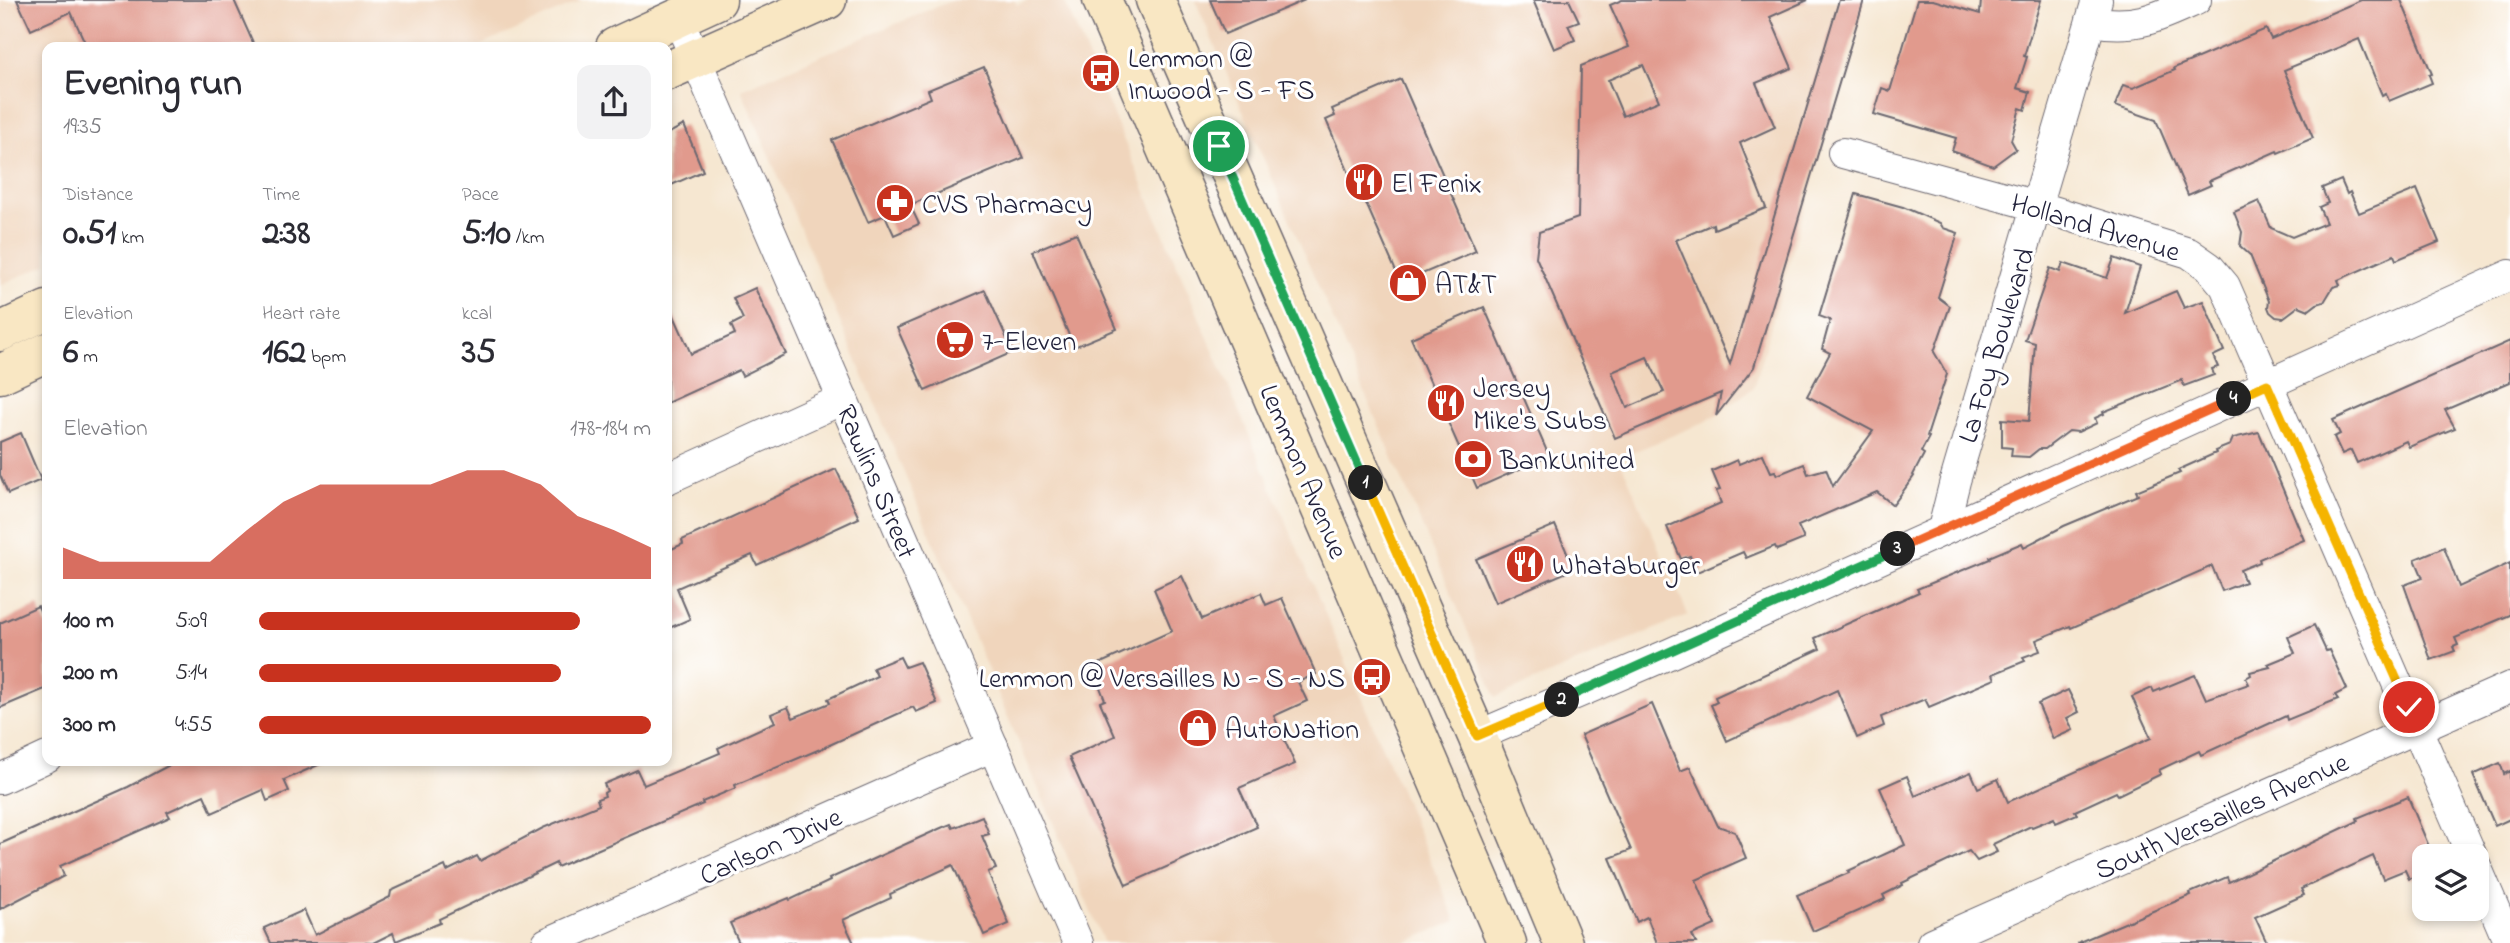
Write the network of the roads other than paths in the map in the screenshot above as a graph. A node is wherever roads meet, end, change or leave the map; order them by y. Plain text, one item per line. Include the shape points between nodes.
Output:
1 (718, 0) edge
2 (827, 0) edge
3 (1102, 0) edge
4 (1156, 0) edge
5 (2196, 0) edge
6 (2094, 11) edge
7 (678, 18) junction
8 (626, 42) edge
9 (681, 64) edge
10 (1219, 146) junction
11 (1843, 153) dead end
12 (1175, 169) junction
13 (2037, 206) junction
14 (2510, 275) edge
15 (1286, 299) junction
16 (42, 312) edge
17 (1239, 317) junction
18 (0, 332) edge
19 (42, 354) edge
20 (0, 374) edge
21 (2267, 384) junction
22 (843, 400) junction
23 (672, 477) edge
24 (1943, 529) junction
25 (2510, 687) edge
26 (2418, 728) junction
27 (1477, 736) junction
28 (993, 746) junction
29 (1428, 757) junction
30 (42, 759) edge
31 (0, 779) edge
32 (2467, 844) edge
33 (2489, 896) edge
34 (1558, 931) edge
35 (1505, 942) edge
36 (547, 943) edge
37 (1078, 943) edge
38 (1932, 943) edge
39 (2509, 943) edge

1 - 7 main road
2 - 9 main road
3 - 12 main road, Lemmon Avenue
4 - 10 main road, Lemmon Avenue
5 - 6 street via 2136,23 2115,25
6 - 13 street, La Foy Boulevard
7 - 8 main road
7 - 9 street, Rawlins Street
9 - 22 street, Rawlins Street
10 - 12 main road
10 - 15 main road, Lemmon Avenue
11 - 13 street, Holland Avenue
12 - 17 main road, Lemmon Avenue
13 - 21 street, Holland Avenue via 2189,253 2209,267 2225,286
13 - 24 street, La Foy Boulevard
14 - 21 street
15 - 17 main road
15 - 27 main road, Lemmon Avenue
16 - 18 main road
17 - 29 main road, Lemmon Avenue
19 - 20 main road
21 - 24 street
21 - 26 street, Holland Avenue
22 - 23 street
22 - 28 street, Rawlins Street
24 - 27 street
25 - 26 street, South Versailles Avenue
26 - 32 street, Holland Avenue
26 - 38 street, South Versailles Avenue
27 - 29 main road
27 - 34 main road, Lemmon Avenue
28 - 36 street, Carlson Drive
28 - 37 street, Rawlins Street
29 - 35 main road, Lemmon Avenue
30 - 31 street
33 - 39 street
34 - 35 main road

